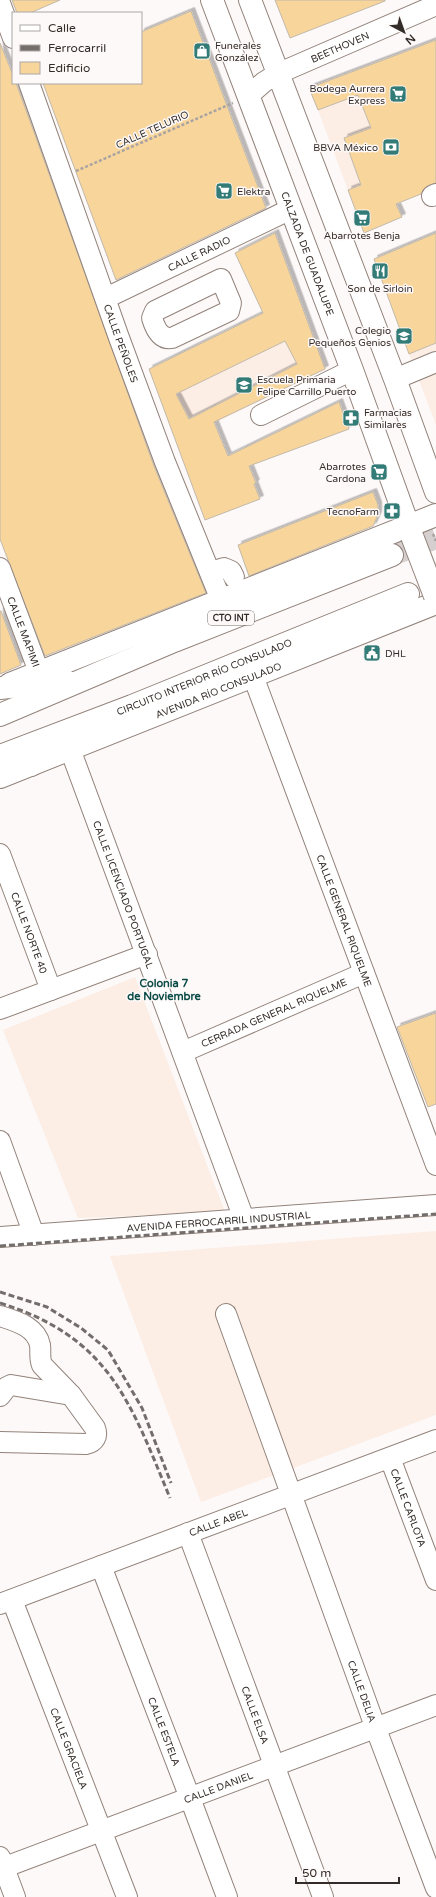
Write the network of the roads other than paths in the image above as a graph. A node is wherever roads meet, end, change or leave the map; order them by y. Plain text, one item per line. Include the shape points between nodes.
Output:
1 (212, 0) edge
2 (250, 0) edge
3 (0, 2) edge
4 (436, 5) edge
5 (12, 35) edge
6 (277, 74) junction
7 (29, 84) edge
8 (248, 96) junction
9 (292, 209) junction
10 (207, 250) junction
11 (150, 277) junction
12 (221, 279) junction
13 (106, 298) junction
14 (164, 305) junction
15 (436, 362) edge
16 (352, 370) junction
17 (395, 379) junction
18 (261, 415) dead end
19 (436, 492) edge
20 (436, 514) edge
21 (411, 531) junction
22 (392, 555) tunnel mouth
23 (0, 568) edge
24 (210, 572) junction
25 (234, 577) dead end
26 (408, 594) dead end
27 (436, 599) edge
28 (222, 600) junction
29 (39, 672) junction
30 (253, 676) junction
31 (83, 679) junction
32 (0, 688) edge
33 (0, 715) edge
34 (96, 720) junction
35 (70, 749) junction
36 (0, 756) edge
37 (30, 765) junction
38 (0, 766) edge
39 (0, 777) edge
40 (0, 854) edge
41 (147, 954) junction
42 (364, 973) junction
43 (51, 990) junction
44 (0, 1009) edge
45 (183, 1052) junction
46 (0, 1141) edge
47 (436, 1165) edge
48 (436, 1205) edge
49 (244, 1219) junction
50 (34, 1234) junction
51 (0, 1237) edge
52 (226, 1314) dead end
53 (0, 1316) edge
54 (71, 1395) junction
55 (0, 1396) edge
56 (436, 1440) edge
57 (0, 1442) edge
58 (390, 1458) junction
59 (290, 1494) junction
60 (188, 1533) junction
61 (101, 1566) junction
62 (436, 1580) edge
63 (6, 1602) edge
64 (436, 1704) edge
65 (376, 1729) junction
66 (275, 1766) junction
67 (190, 1798) junction
68 (103, 1832) junction
69 (1, 1865) edge
70 (436, 1888) edge
71 (436, 1891) edge
72 (15, 1897) edge
73 (127, 1897) edge
74 (227, 1897) edge
75 (323, 1897) edge
76 (433, 1897) edge

1 - 8 main road, CALZADA DE GUADALUPE
2 - 6 main road
3 - 5 street
4 - 6 street, BEETHOVEN
6 - 8 street, BEETHOVEN
6 - 17 main road
7 - 13 street, CALLE PEÑOLES
8 - 9 main road, CALZADA DE GUADALUPE
9 - 10 street, CALLE RADIO
9 - 16 main road, CALZADA DE GUADALUPE
10 - 11 street, CALLE RADIO
10 - 12 street
11 - 13 street, CALLE RADIO
11 - 14 street
12 - 14 street
12 - 14 street via 231,303 228,311 168,338 161,336 152,318 155,311
13 - 24 street, CALLE PEÑOLES via 165,462
15 - 17 street
16 - 18 street
16 - 21 main road, CALZADA DE GUADALUPE
17 - 19 main road
20 - 21 main road, CTO INT
21 - 27 main road, CALZADA DE GUADALUPE, bridge
21 - 28 main road, CTO INT
22 - 31 main road, CTO INT
23 - 29 street, CALLE MAPIMI
24 - 25 street via 228,569
24 - 28 street, CALLE PEÑOLES
26 - 34 main road, CIRCUITO INTERIOR RÍO CONSULADO
27 - 30 main road, AVENIDA RÍO CONSULADO
28 - 29 main road, CTO INT
29 - 32 main road, CTO INT
30 - 35 main road, AVENIDA RÍO CONSULADO
30 - 42 street, CALLE GENERAL RIQUELME
31 - 32 main road
31 - 33 main road, CTO INT
34 - 36 main road, CIRCUITO INTERIOR RÍO CONSULADO
34 - 37 main road
35 - 37 main road, AVENIDA RÍO CONSULADO
35 - 41 street, CALLE LICENCIADO PORTUGAL
37 - 38 main road
37 - 39 main road, AVENIDA RÍO CONSULADO
40 - 43 street, CALLE NORTE 40
41 - 43 street
41 - 45 street, CALLE LICENCIADO PORTUGAL
42 - 45 street, CERRADA GENERAL RIQUELME
42 - 47 street, CALLE GENERAL RIQUELME
43 - 44 street
45 - 49 street, CALLE LICENCIADO PORTUGAL
46 - 50 street
48 - 49 street, AVENIDA FERROCARRIL INDUSTRIAL
49 - 50 street, AVENIDA FERROCARRIL INDUSTRIAL
50 - 51 street, AVENIDA FERROCARRIL INDUSTRIAL
52 - 59 street, CALLE DELIA
53 - 54 street via 26,1325 35,1335 40,1345 42,1365
54 - 55 street via 11,1385 7,1386
54 - 57 street via 95,1428 96,1439 92,1443
56 - 58 street, CALLE ABEL
58 - 59 street, CALLE ABEL
58 - 62 street, CALLE CARLOTA
59 - 60 street, CALLE ABEL
59 - 65 street, CALLE DELIA
60 - 61 street, CALLE ABEL
60 - 66 street, CALLE ELSA
61 - 63 street, CALLE ABEL
61 - 67 street, CALLE ESTELA
63 - 68 street, CALLE GRACIELA
64 - 65 street, CALLE DANIEL
65 - 66 street, CALLE DANIEL
65 - 70 street, CALLE DELIA
66 - 67 street, CALLE DANIEL
66 - 75 street, CALLE ELSA
67 - 68 street, CALLE DANIEL
67 - 74 street, CALLE ESTELA
68 - 69 street, CALLE DANIEL
68 - 73 street, CALLE GRACIELA
69 - 72 street
71 - 76 street

